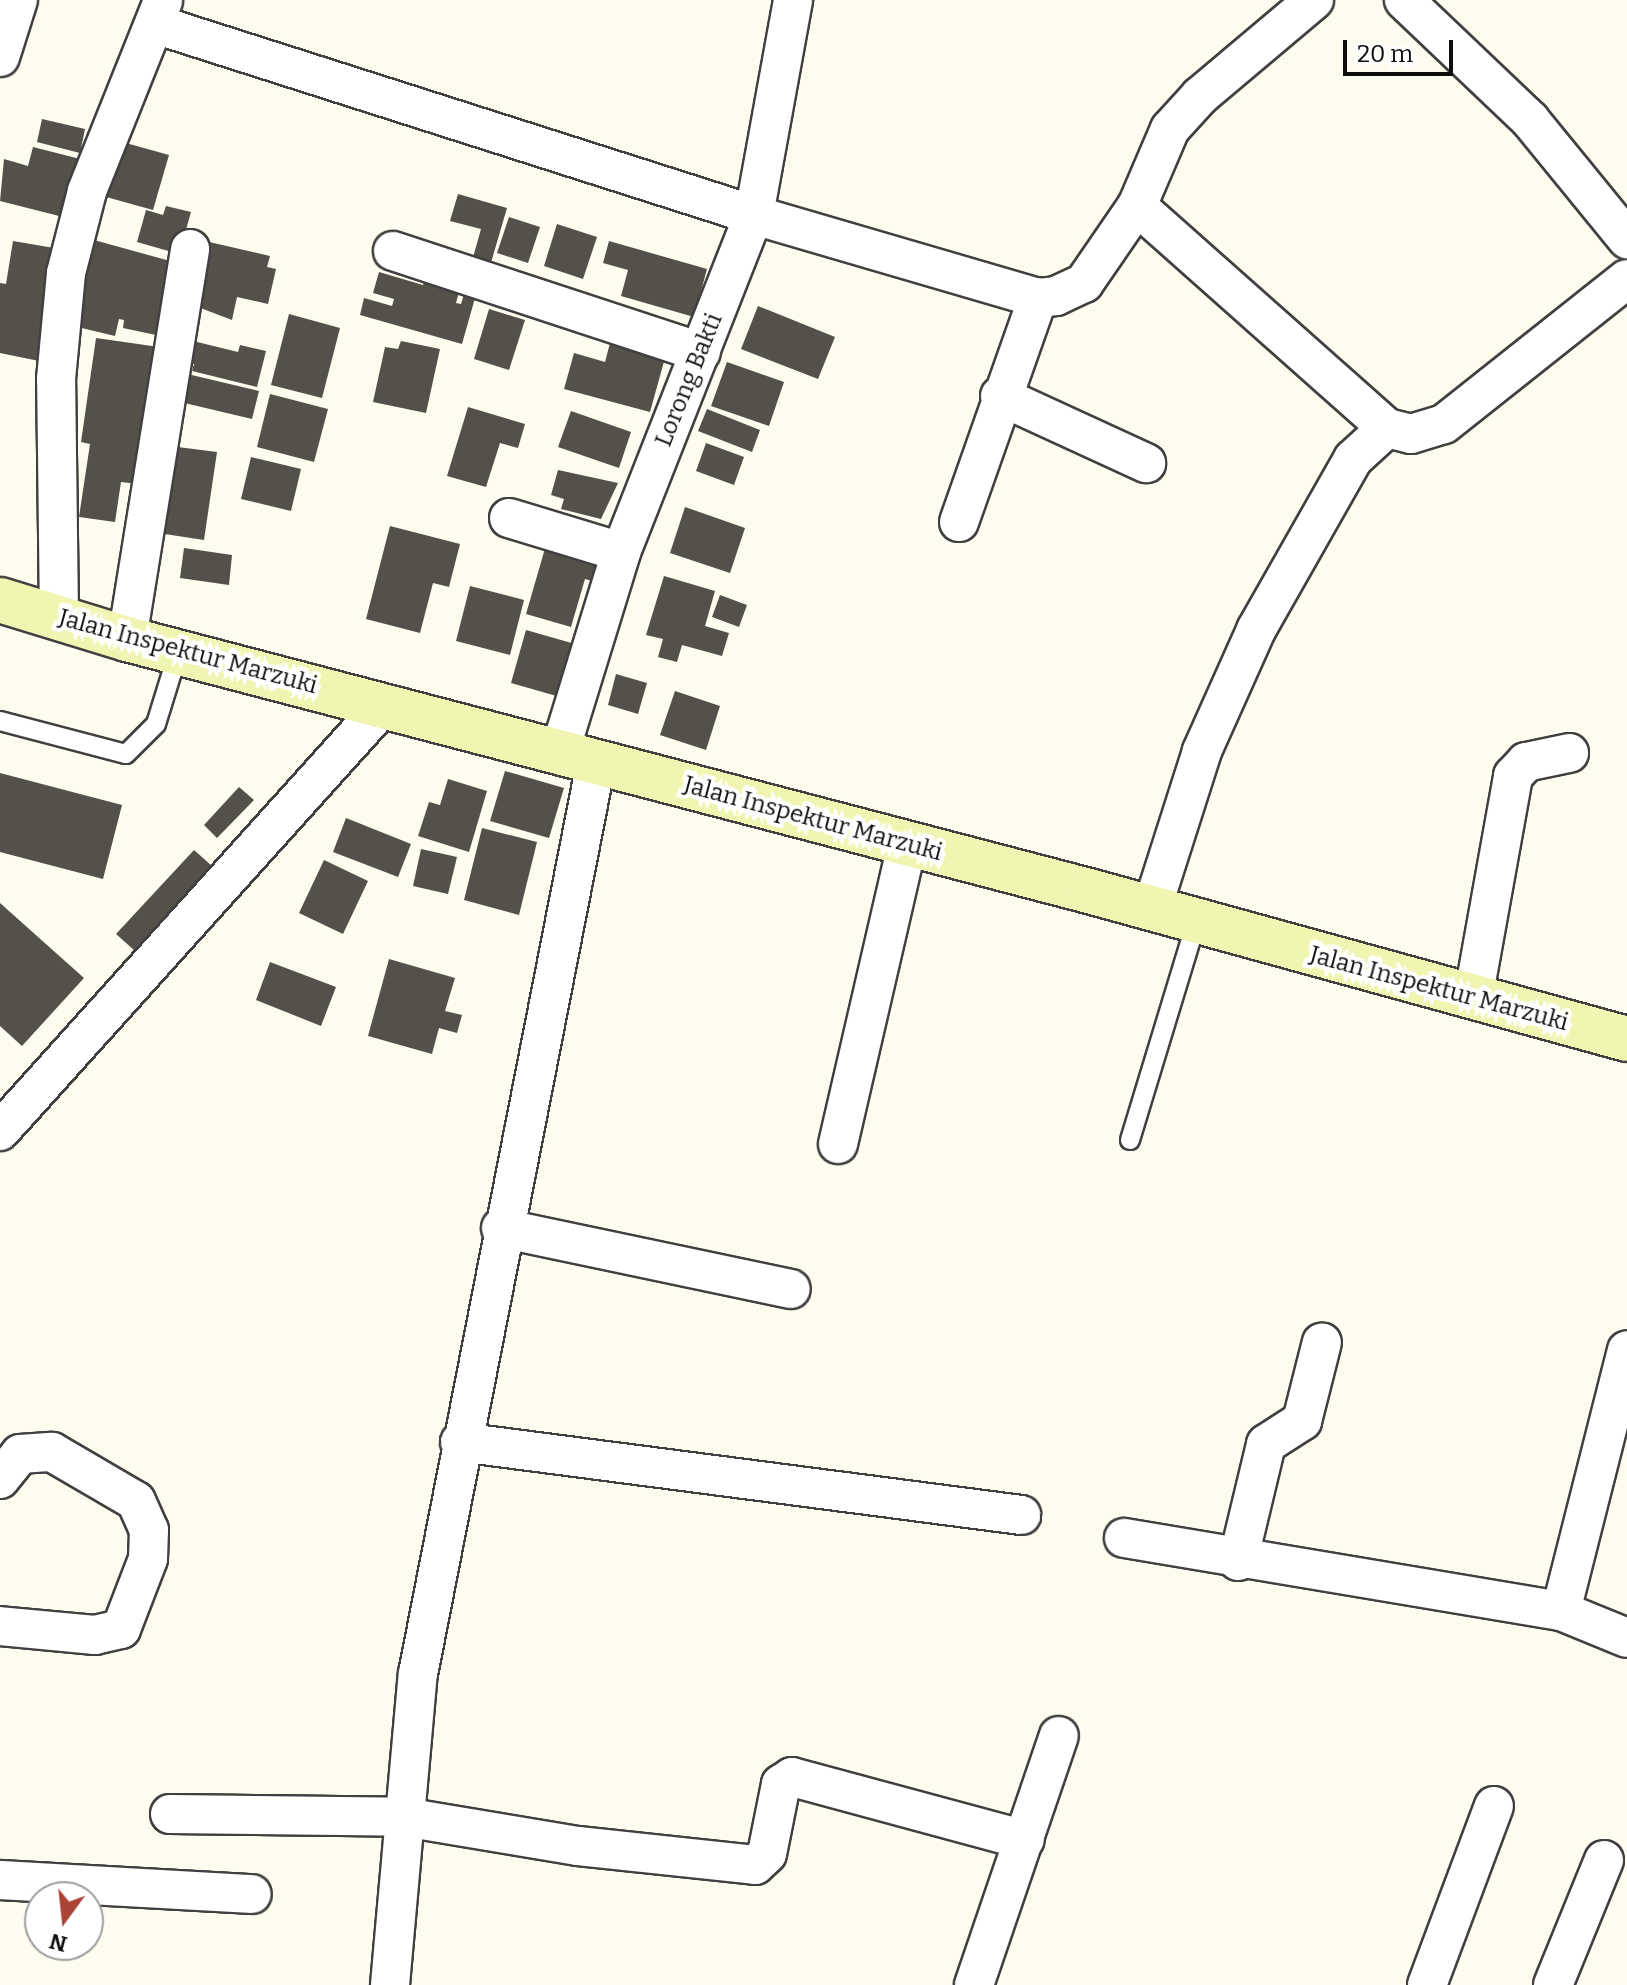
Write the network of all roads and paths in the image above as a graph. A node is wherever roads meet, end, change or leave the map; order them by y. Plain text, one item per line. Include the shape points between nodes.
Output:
1 (18, 0) edge
2 (793, 0) edge
3 (1314, 0) edge
4 (1404, 0) edge
5 (159, 12) edge
6 (0, 57) edge
7 (1137, 206) junction
8 (754, 215) junction
9 (1627, 239) edge
10 (190, 249) dead end
11 (393, 251) dead end
12 (1627, 279) edge
13 (1038, 298) junction
14 (701, 352) junction
15 (1000, 396) junction
16 (1387, 428) junction
17 (1146, 463) dead end
18 (509, 518) dead end
19 (959, 522) dead end
20 (621, 552) junction
21 (0, 600) edge
22 (59, 617) junction
23 (127, 639) junction
24 (179, 650) junction
25 (383, 706) junction
26 (0, 721) edge
27 (1569, 753) dead end
28 (577, 758) junction
29 (907, 844) junction
30 (1152, 908) junction
31 (1196, 923) junction
32 (1473, 999) junction
33 (1627, 1039) edge
34 (0, 1131) edge
35 (1130, 1140) dead end
36 (838, 1144) dead end
37 (501, 1228) junction
38 (791, 1289) dead end
39 (1322, 1342) dead end
40 (1627, 1350) edge
41 (460, 1442) junction
42 (0, 1479) edge
43 (1021, 1515) dead end
44 (1124, 1538) dead end
45 (1238, 1561) junction
46 (1561, 1611) junction
47 (0, 1626) edge
48 (1627, 1638) edge
49 (1059, 1736) dead end
50 (1494, 1806) dead end
51 (170, 1814) dead end
52 (404, 1817) junction
53 (1025, 1840) junction
54 (1604, 1860) dead end
55 (0, 1880) edge
56 (252, 1894) dead end
57 (390, 1985) edge
58 (974, 1985) edge
59 (1427, 1985) edge
60 (1553, 1985) edge

1 - 6 street
2 - 8 street, Lorong Bakti
3 - 7 street via 1200,96 1170,129
4 - 9 street via 1530,120
5 - 8 street
5 - 22 street via 87,191 66,273 56,379
7 - 13 street via 1084,283
7 - 16 street
8 - 13 street
8 - 14 street, Lorong Bakti
10 - 23 street
11 - 14 street
12 - 16 street via 1444,424 1411,434
13 - 15 street
14 - 20 street, Lorong Bakti
15 - 17 street
15 - 19 street
16 - 30 street via 1353,459 1256,630 1202,751
18 - 20 street
20 - 28 street, Lorong Bakti
21 - 22 street, Jalan Inspektur Marzuki
22 - 23 street, Jalan Inspektur Marzuki
23 - 24 street, Jalan Inspektur Marzuki
24 - 25 street, Jalan Inspektur Marzuki
24 - 26 lane via 156,724 126,754
25 - 28 street, Jalan Inspektur Marzuki
25 - 34 street
27 - 32 street via 1526,762 1513,776
28 - 29 street, Jalan Inspektur Marzuki
28 - 37 street, Lorong Bakti
29 - 30 street, Jalan Inspektur Marzuki
29 - 36 street
30 - 31 street, Jalan Inspektur Marzuki
31 - 32 street, Jalan Inspektur Marzuki
31 - 35 lane
32 - 33 street, Jalan Inspektur Marzuki
37 - 38 street
37 - 41 street, Lorong Bakti
39 - 45 street via 1302,1421 1266,1444
40 - 46 street
41 - 43 street
41 - 52 street, Lorong Bakti via 418,1674
42 - 47 street via 20,1454 52,1452 136,1501 149,1530 148,1559 121,1629 95,1635
44 - 45 street
45 - 46 street
46 - 48 street
49 - 53 street
50 - 59 street
51 - 52 street
52 - 53 street via 578,1846 755,1865 767,1854 781,1784 792,1777
52 - 57 street, Lorong Bakti
53 - 58 street
54 - 60 street
55 - 56 street

